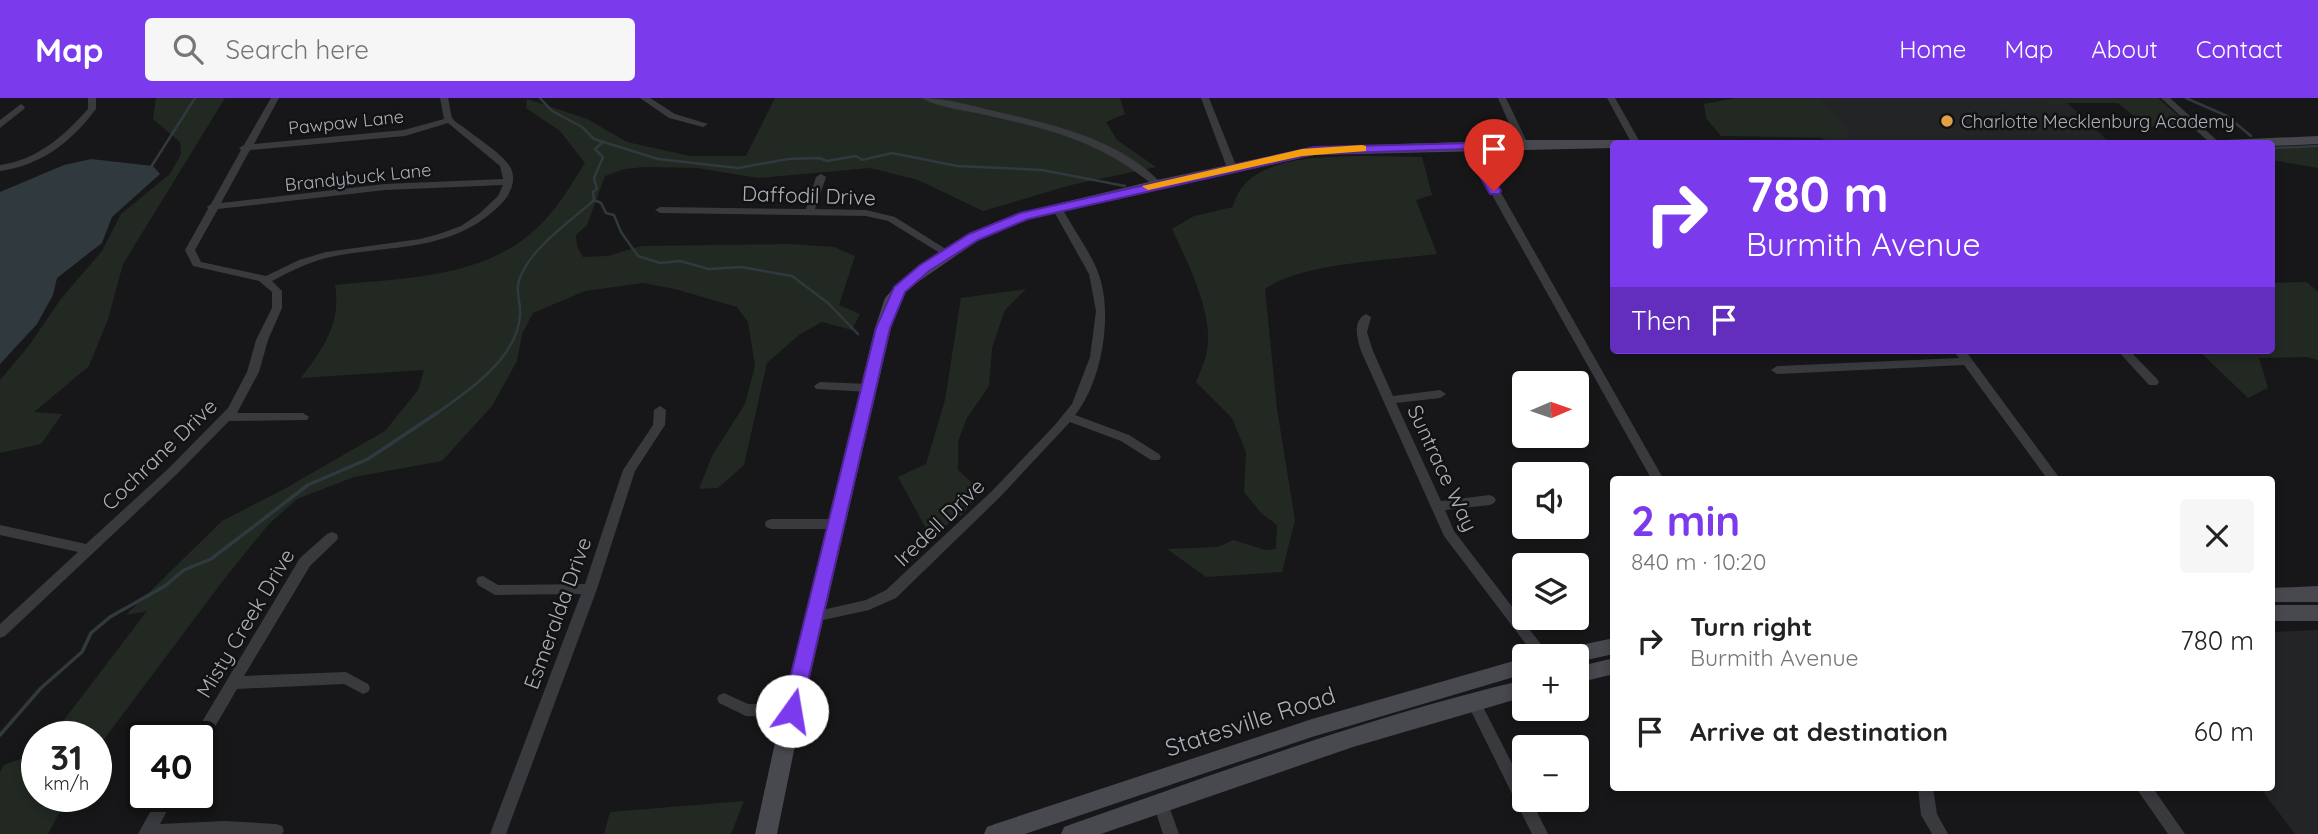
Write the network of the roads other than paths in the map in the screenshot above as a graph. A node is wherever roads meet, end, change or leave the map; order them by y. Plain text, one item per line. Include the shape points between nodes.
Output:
1 (92, 98) edge
2 (275, 98) edge
3 (444, 98) edge
4 (644, 98) edge
5 (926, 98) edge
6 (1205, 98) edge
7 (1502, 98) edge
8 (1611, 98) edge
9 (2165, 98) edge
10 (21, 107) dead end
11 (449, 120) junction
12 (703, 124) dead end
13 (0, 125) edge
14 (1635, 140) edge
15 (2212, 140) edge
16 (2318, 140) edge
17 (2275, 142) edge
18 (1610, 143) edge
19 (1522, 144) junction
20 (1469, 145) junction
21 (244, 148) junction
22 (0, 168) edge
23 (1232, 168) junction
24 (821, 177) dead end
25 (508, 182) junction
26 (1157, 184) junction
27 (212, 207) junction
28 (1057, 208) junction
29 (660, 210) dead end
30 (810, 211) junction
31 (947, 253) junction
32 (267, 280) junction
33 (1366, 317) dead end
34 (1962, 354) edge
35 (2127, 354) edge
36 (1967, 361) junction
37 (1777, 370) dead end
38 (2153, 382) dead end
39 (820, 386) dead end
40 (869, 388) junction
41 (1440, 394) dead end
42 (1390, 400) junction
43 (660, 410) dead end
44 (226, 417) junction
45 (1068, 417) junction
46 (303, 418) dead end
47 (1155, 457) dead end
48 (1656, 476) edge
49 (2052, 476) edge
50 (1490, 500) dead end
51 (1437, 506) junction
52 (771, 524) dead end
53 (836, 524) junction
54 (0, 530) edge
55 (332, 537) dead end
56 (88, 549) junction
57 (483, 581) dead end
58 (590, 589) junction
59 (2318, 594) edge
60 (2275, 595) edge
61 (2275, 613) edge
62 (2318, 613) edge
63 (814, 617) junction
64 (0, 632) edge
65 (1534, 644) edge
66 (1610, 647) edge
67 (1589, 651) edge
68 (1610, 667) edge
69 (1512, 670) edge
70 (1589, 672) edge
71 (233, 683) junction
72 (363, 688) dead end
73 (1512, 691) edge
74 (724, 699) dead end
75 (1473, 701) junction
76 (792, 711) junction
77 (210, 721) edge
78 (1926, 791) edge
79 (2146, 791) edge
80 (1161, 803) junction
81 (158, 812) edge
82 (276, 831) dead end
83 (147, 833) edge
84 (498, 834) edge
85 (766, 834) edge
86 (995, 834) edge
87 (1072, 834) edge
88 (1171, 834) edge
89 (1539, 834) edge
90 (1940, 834) edge
91 (2177, 834) edge

1 - 22 street via 86,116 42,156 24,166
2 - 21 street
3 - 11 street
4 - 12 street via 672,116
5 - 26 street via 1079,137 1137,163
6 - 23 street
7 - 19 street
8 - 14 street
9 - 15 street
10 - 13 street
11 - 21 street, Pawpaw Lane via 405,133
11 - 25 street via 504,164
16 - 17 street
18 - 19 street
19 - 20 street
20 - 23 street via 1314,151
20 - 48 street
21 - 27 street
23 - 26 street
24 - 30 street
25 - 27 street, Brandybuck Lane via 385,187
25 - 32 street via 495,206 460,229 405,246 310,259
26 - 28 street
27 - 32 street via 195,236 192,259 208,269
28 - 31 street via 991,228
28 - 45 street, Iredell Drive via 1094,274 1101,311 1094,363
29 - 30 street, Daffodil Drive
30 - 31 street, Daffodil Drive via 885,217
31 - 40 street via 904,285 894,299
32 - 44 street, Cochrane Drive via 277,291 277,308 248,386
33 - 42 street, Suntrace Way via 1361,332
34 - 36 street
35 - 38 street
36 - 37 street
36 - 49 street
39 - 40 street
40 - 53 street
41 - 42 street
42 - 51 street, Suntrace Way
43 - 58 street, Esmeralda Drive via 659,425 629,470
44 - 46 street
44 - 56 street, Cochrane Drive
45 - 47 street via 1125,438
45 - 63 street, Iredell Drive via 965,526 891,594 869,605
50 - 51 street
51 - 65 street, Suntrace Way via 1455,543
52 - 53 street
53 - 63 street
54 - 56 street
55 - 71 street, Misty Creek Drive via 304,562
56 - 64 street, Cochrane Drive
57 - 58 street via 495,590
58 - 84 street, Esmeralda Drive
59 - 60 street
61 - 62 street
63 - 76 street
66 - 67 street
68 - 70 street
69 - 86 street, Statesville Road via 1312,728
71 - 72 street via 346,678
71 - 77 street, Misty Creek Drive
73 - 75 street
74 - 76 street via 746,710
75 - 80 street
75 - 89 street
76 - 85 street
78 - 90 street via 1929,815
79 - 91 street
80 - 87 street
80 - 88 street
81 - 83 street
82 - 83 street via 224,828

